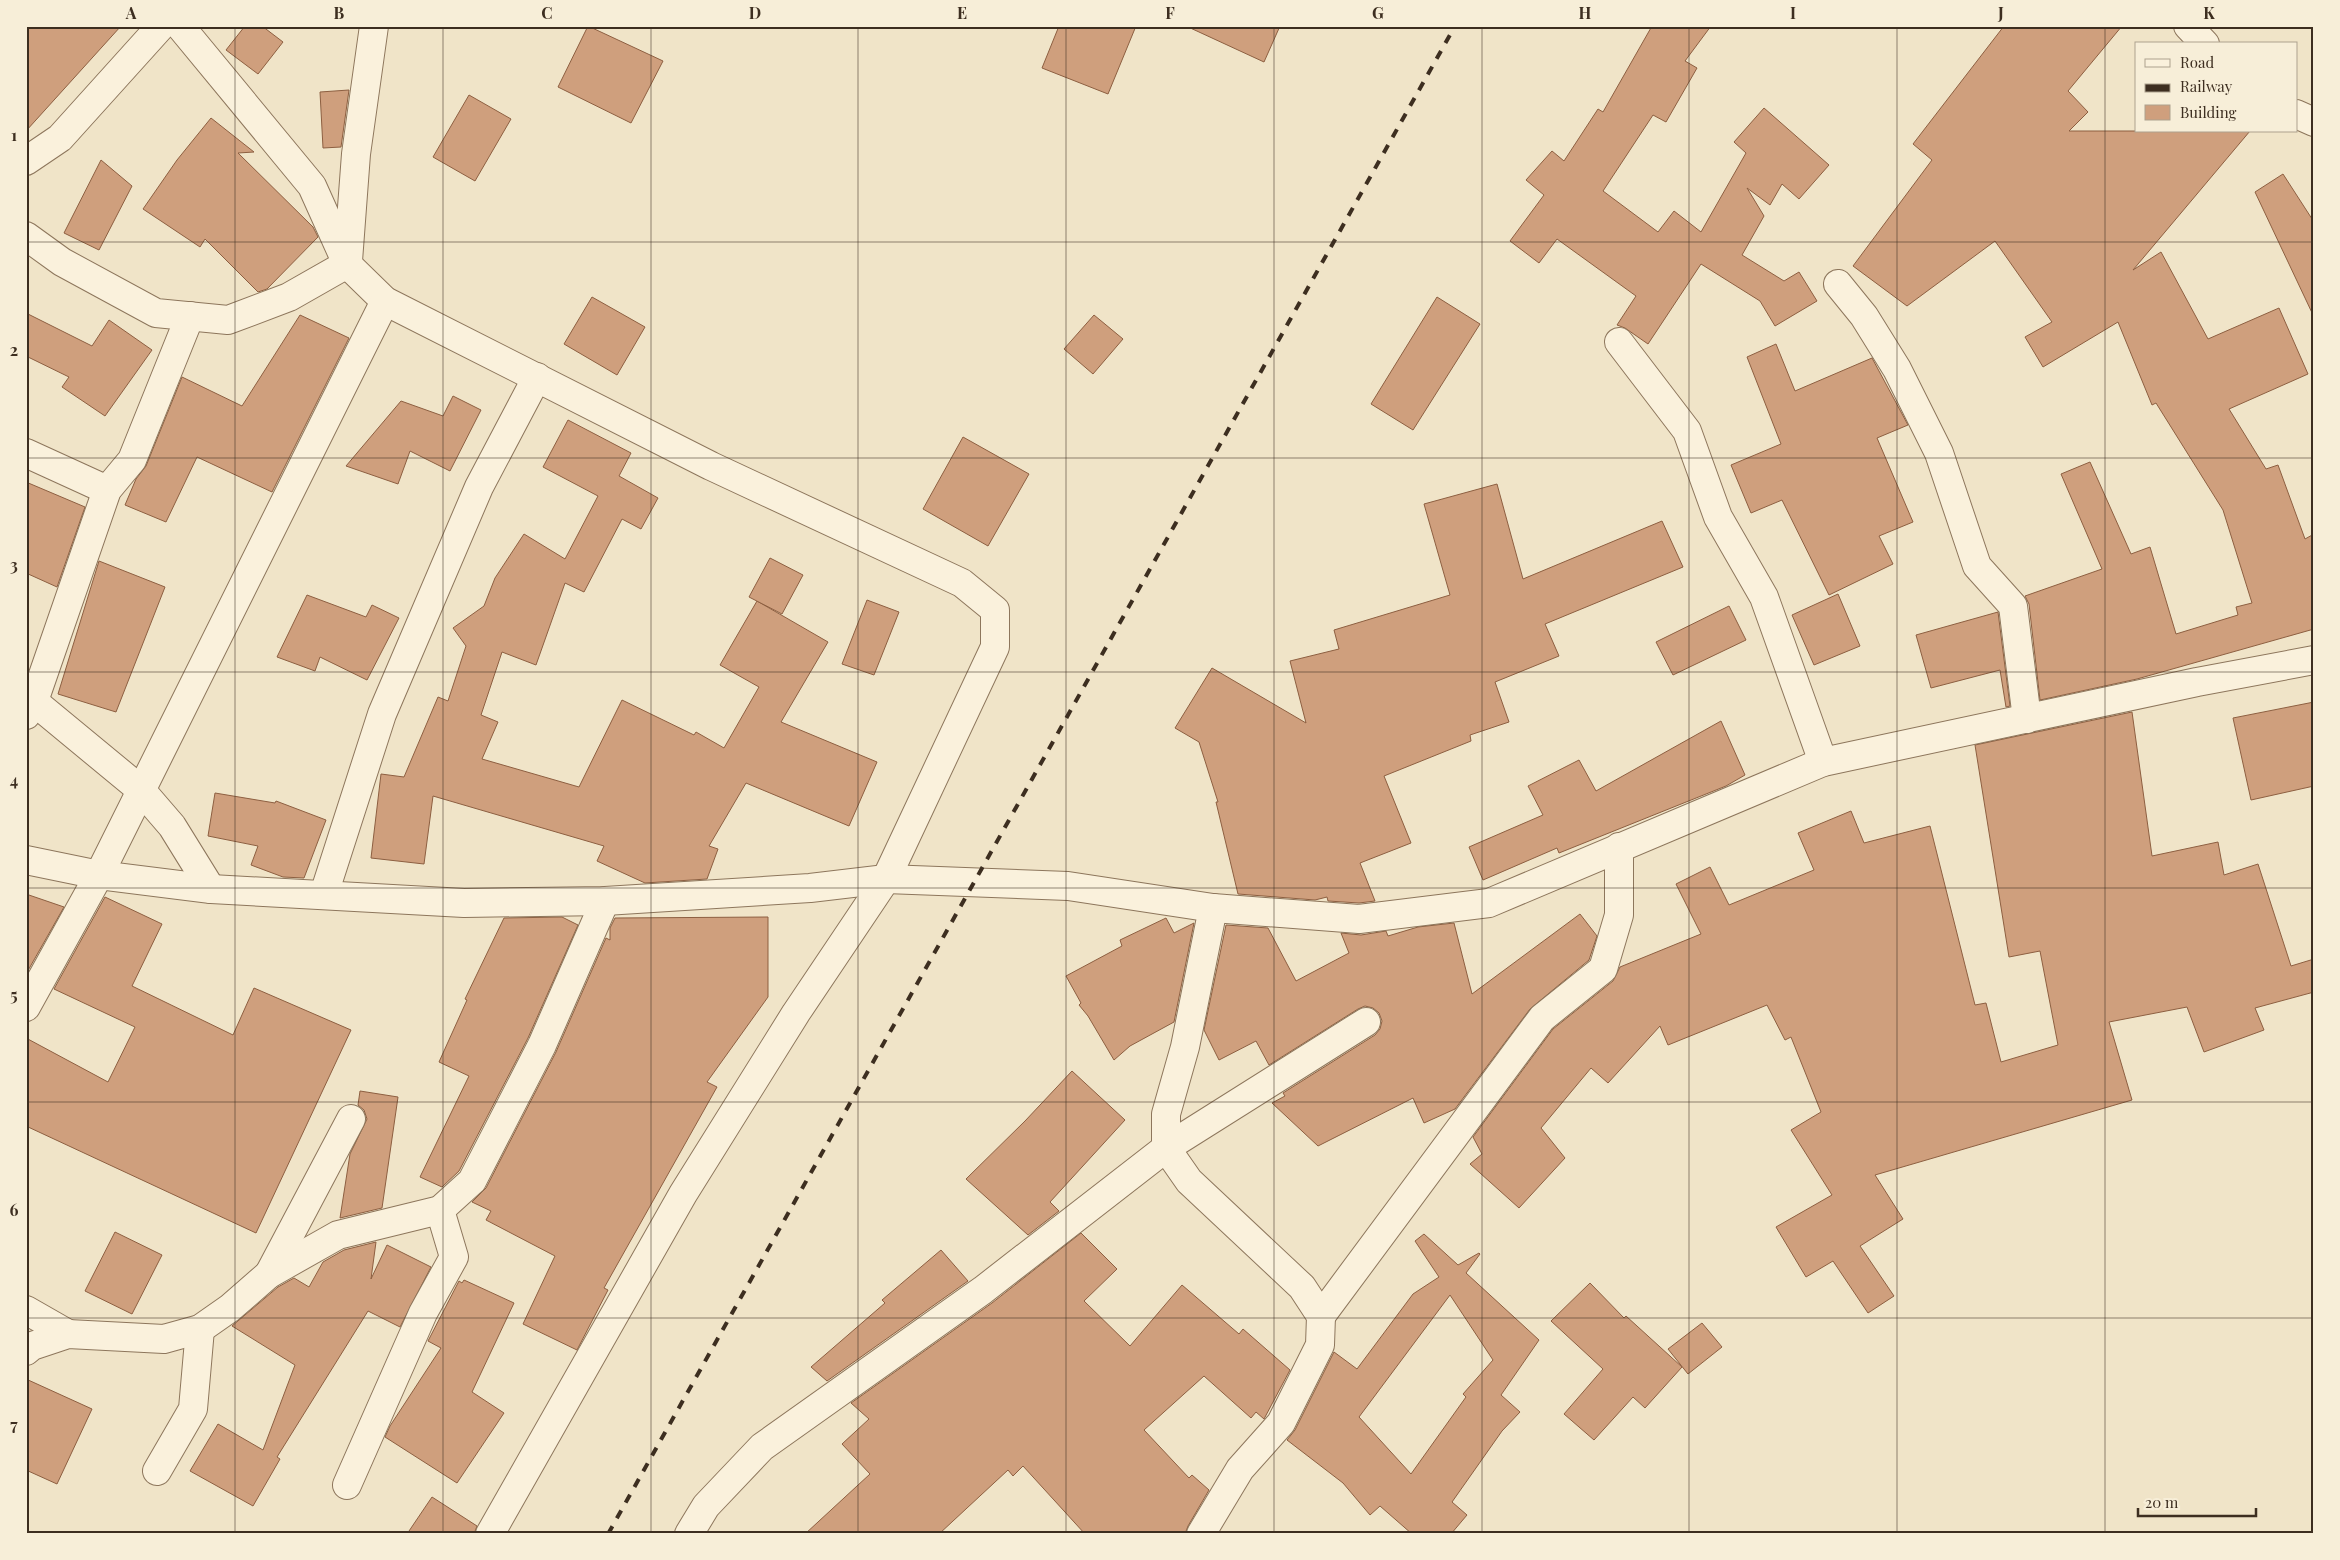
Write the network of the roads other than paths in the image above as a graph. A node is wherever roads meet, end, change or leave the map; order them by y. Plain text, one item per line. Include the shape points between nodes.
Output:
1 (161, 26) edge
2 (180, 26) edge
3 (374, 26) edge
4 (2188, 26) edge
5 (2203, 42) edge
6 (2298, 115) edge
7 (2314, 122) edge
8 (26, 161) edge
9 (26, 236) edge
10 (347, 264) junction
11 (1838, 284) dead end
12 (384, 301) junction
13 (190, 316) junction
14 (1619, 342) dead end
15 (537, 377) junction
16 (26, 453) edge
17 (107, 490) junction
18 (2314, 660) edge
19 (29, 704) edge
20 (2027, 719) junction
21 (1822, 762) junction
22 (141, 790) junction
23 (1619, 847) junction
24 (26, 860) edge
25 (99, 876) junction
26 (886, 879) junction
27 (211, 888) junction
28 (324, 894) junction
29 (605, 901) junction
30 (1213, 908) junction
31 (26, 1006) edge
32 (1366, 1022) dead end
33 (351, 1119) dead end
34 (1166, 1148) junction
35 (440, 1210) junction
36 (269, 1274) junction
37 (26, 1310) edge
38 (1321, 1316) junction
39 (200, 1328) junction
40 (68, 1334) junction
41 (26, 1350) edge
42 (157, 1471) dead end
43 (347, 1485) dead end
44 (490, 1534) edge
45 (689, 1534) edge
46 (1202, 1534) edge

1 - 8 street via 60,138
2 - 10 street via 312,186
3 - 10 street via 356,154
4 - 5 street
6 - 7 street
9 - 13 street via 62,262 156,313
10 - 12 street
10 - 13 street via 289,297 228,320
11 - 20 street via 1864,316 1897,369 1939,453 1977,566 2013,606
12 - 15 street
12 - 22 street
13 - 17 street via 132,460
14 - 21 street via 1686,431 1718,516 1764,597
15 - 26 street via 711,466 962,583 995,610 995,647
15 - 28 street via 479,487 382,714
16 - 17 street
17 - 19 street
18 - 20 street
19 - 22 street
20 - 21 street
21 - 23 street
22 - 25 street
22 - 27 street via 172,826
23 - 30 street via 1489,903 1359,919
23 - 38 street via 1619,914 1603,969 1542,1018
24 - 25 street
25 - 27 street
25 - 31 street
26 - 29 street via 810,888
26 - 30 street via 1068,886
26 - 44 street via 796,1013 683,1194
27 - 28 street
28 - 29 street via 464,902
29 - 35 street via 542,1045 472,1181
30 - 34 street via 1185,1047 1166,1114
32 - 34 street
33 - 36 street
34 - 38 street via 1190,1181 1302,1286
34 - 45 street via 984,1290 762,1447 706,1506
35 - 36 street via 338,1235
35 - 43 street via 454,1257 423,1313
36 - 39 street via 230,1308
37 - 40 street
38 - 46 street via 1320,1345 1281,1423 1240,1469
39 - 40 street via 164,1339
39 - 42 street via 193,1409
40 - 41 street

